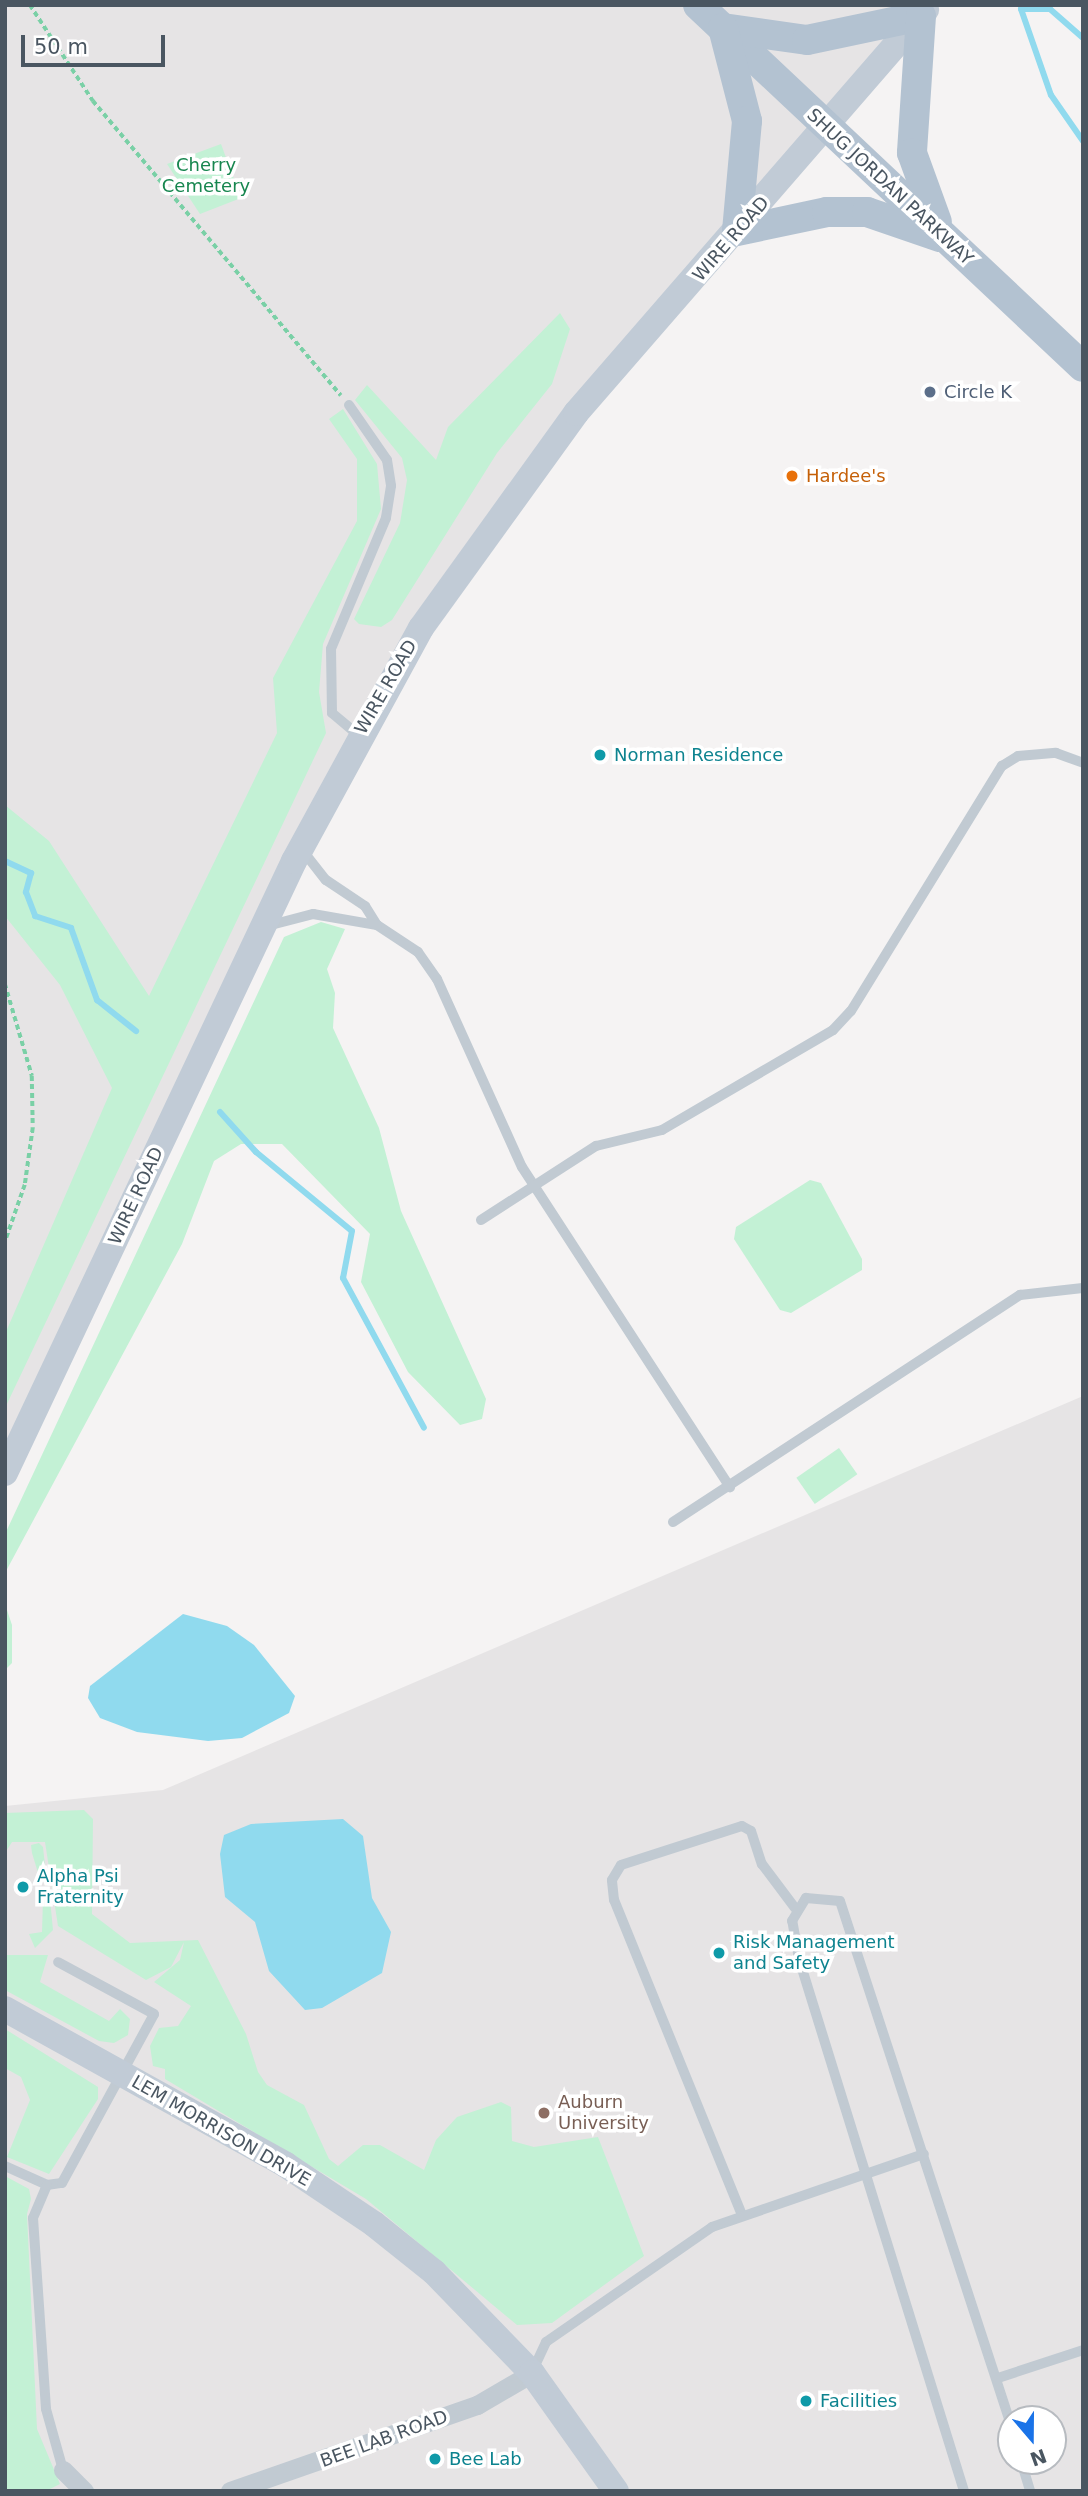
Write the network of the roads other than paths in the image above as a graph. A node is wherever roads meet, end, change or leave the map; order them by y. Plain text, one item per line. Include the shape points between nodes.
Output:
1 (698, 5) edge
2 (925, 11) edge
3 (723, 28) junction
4 (828, 130) junction
5 (737, 231) junction
6 (948, 239) junction
7 (1083, 367) edge
8 (349, 405) road end
9 (358, 735) junction
10 (1083, 763) edge
11 (300, 848) junction
12 (377, 926) junction
13 (263, 927) junction
14 (536, 1186) junction
15 (481, 1220) dead end
16 (1083, 1288) edge
17 (5, 1473) edge
18 (730, 1487) junction
19 (673, 1522) dead end
20 (795, 1908) junction
21 (58, 1962) dead end
22 (5, 2009) edge
23 (122, 2074) junction
24 (924, 2154) junction
25 (5, 2166) edge
26 (865, 2173) junction
27 (47, 2185) junction
28 (742, 2215) junction
29 (1083, 2350) edge
30 (532, 2374) junction
31 (998, 2378) junction
32 (1005, 2405) edge
33 (63, 2470) joint
34 (84, 2491) edge
35 (230, 2491) edge
36 (616, 2491) edge
37 (964, 2491) edge

1 - 3 main road, SHUG JORDAN PARKWAY
2 - 3 main road via 807,40
2 - 4 street, WIRE ROAD
2 - 6 main road via 912,153 928,210
3 - 4 main road, SHUG JORDAN PARKWAY
3 - 5 main road via 747,121
4 - 5 street, WIRE ROAD
4 - 6 main road, SHUG JORDAN PARKWAY
5 - 6 main road via 827,212 867,212
5 - 9 street, WIRE ROAD via 576,413 496,518
6 - 7 main road, SHUG JORDAN PARKWAY
8 - 9 lane via 387,460 391,486 386,518 331,649 332,713
9 - 11 street, WIRE ROAD
10 - 14 lane via 1056,752 1018,757 1002,766 851,1011 833,1030 662,1130 596,1146
11 - 12 lane via 326,880 365,906
11 - 13 street, WIRE ROAD
12 - 13 lane via 313,914
12 - 14 lane via 418,952 437,979 503,1130
13 - 17 street, WIRE ROAD
14 - 15 lane
14 - 18 lane
16 - 18 lane via 1020,1295
18 - 19 lane
20 - 24 lane via 817,1896 840,1901
20 - 26 lane via 799,1959
20 - 28 lane via 762,1864 751,1831 742,1826 621,1865 612,1880 619,1912
21 - 23 lane via 153,2014
22 - 23 street, LEM MORRISON DRIVE
23 - 27 lane via 62,2183
23 - 30 street, LEM MORRISON DRIVE via 286,2165 374,2224 434,2272
24 - 26 lane
24 - 31 lane
25 - 27 lane
26 - 28 lane
26 - 37 lane
27 - 33 lane via 33,2218 46,2409
28 - 30 lane via 712,2227 546,2342
29 - 31 lane
30 - 35 street, BEE LAB ROAD via 477,2405
30 - 36 street, LEM MORRISON DRIVE
31 - 32 lane
33 - 34 street

